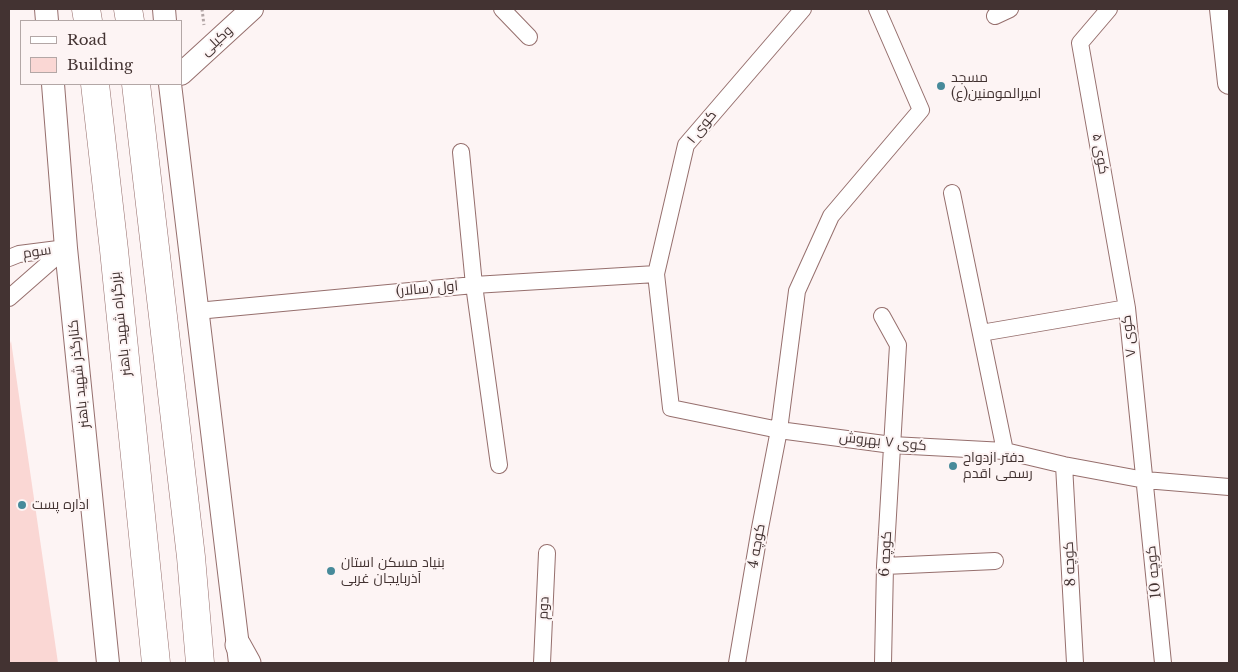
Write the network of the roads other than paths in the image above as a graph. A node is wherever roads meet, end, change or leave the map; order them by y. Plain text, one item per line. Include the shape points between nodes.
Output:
1 (252, 9) edge
2 (502, 9) edge
3 (803, 9) edge
4 (877, 9) edge
5 (1010, 9) edge
6 (1109, 9) edge
7 (1221, 9) edge
8 (995, 16) dead end
9 (529, 37) dead end
10 (1228, 70) edge
11 (182, 73) edge
12 (53, 85) edge
13 (95, 85) edge
14 (136, 85) edge
15 (170, 85) edge
16 (460, 152) dead end
17 (952, 193) dead end
18 (66, 248) junction
19 (9, 258) edge
20 (656, 274) junction
21 (474, 285) junction
22 (9, 298) edge
23 (1127, 308) junction
24 (197, 311) junction
25 (882, 316) dead end
26 (981, 333) junction
27 (780, 430) junction
28 (892, 445) junction
29 (1005, 451) junction
30 (499, 465) dead end
31 (1064, 465) junction
32 (1145, 480) junction
33 (1229, 487) edge
34 (547, 553) dead end
35 (995, 561) dead end
36 (885, 566) junction
37 (239, 659) edge
38 (108, 663) edge
39 (156, 663) edge
40 (200, 663) edge
41 (542, 663) edge
42 (737, 663) edge
43 (883, 663) edge
44 (1075, 663) edge
45 (1163, 663) edge

1 - 11 main road, وکیلی
2 - 9 street
3 - 20 street, کوی ۱ via 686,145
4 - 27 street, کوچه 4 via 921,110 831,216 805,275 798,292
5 - 8 street
6 - 23 street, کوی ۵ via 1080,43
7 - 10 main road
12 - 18 main road, کنارگذر شهید باهنر
13 - 39 highway, بزرگراه شهید باهنر
14 - 40 highway via 191,557
15 - 24 main road
16 - 21 street
17 - 26 street
18 - 19 street, سوم
18 - 22 street
18 - 38 main road, کنارگذر شهید باهنر
20 - 21 street, اول (سالار)
20 - 27 street, کوی ۷ بهروش via 670,408
21 - 24 street, اول (سالار)
21 - 30 street
23 - 26 street, کوی ۷
23 - 32 street, کوی ۷
24 - 37 main road
25 - 28 street, کوچه 6 via 898,345
26 - 29 street
27 - 28 street, کوی ۷ بهروش
27 - 42 street, کوچه 4
28 - 29 street, کوی ۷ بهروش
28 - 36 street, کوچه 6
29 - 31 street, کوی ۷ بهروش
31 - 32 street, کوی ۷ بهروش
31 - 44 street, کوچه 8
32 - 33 street, کوی ۷ بهروش
32 - 45 street, کوچه 10
34 - 41 street, دوم
35 - 36 street
36 - 43 street, کوچه 6

